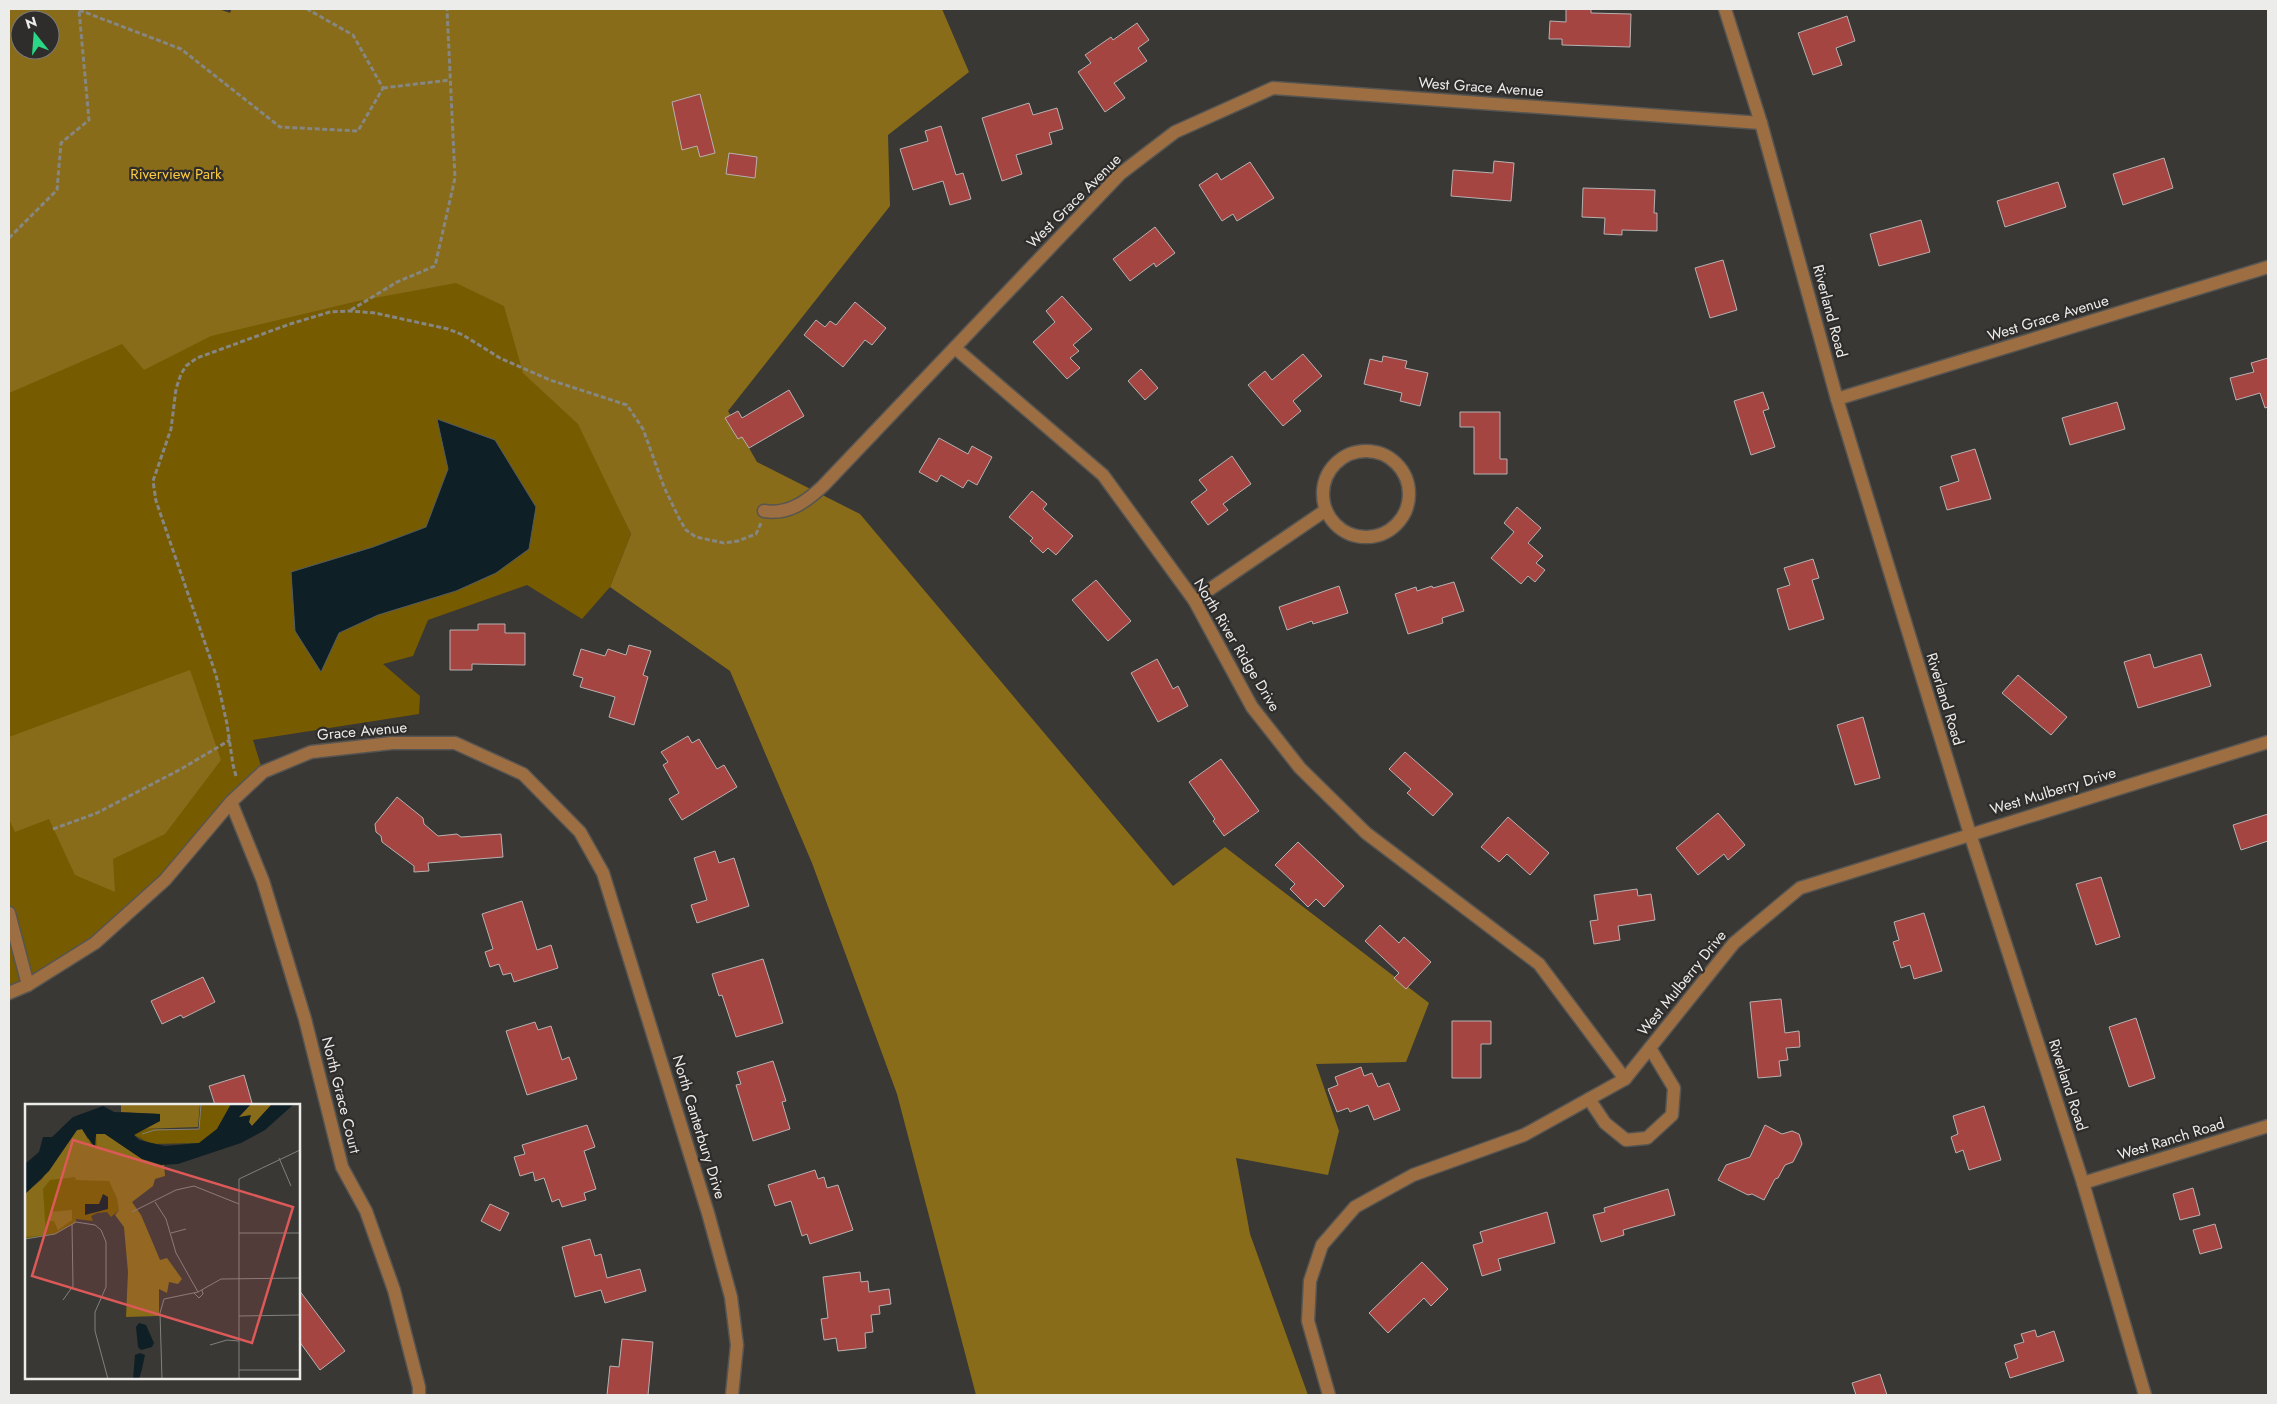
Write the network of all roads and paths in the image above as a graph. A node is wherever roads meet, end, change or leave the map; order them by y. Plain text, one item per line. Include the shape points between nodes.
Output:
1 (79, 9) edge
2 (307, 9) edge
3 (447, 9) edge
4 (1725, 9) edge
5 (450, 80) junction
6 (383, 88) junction
7 (1761, 123) junction
8 (9, 238) edge
9 (2268, 267) edge
10 (350, 311) junction
11 (955, 348) junction
12 (1837, 399) junction
13 (1326, 510) junction
14 (764, 511) joint
15 (1194, 600) junction
16 (230, 740) junction
17 (2268, 742) edge
18 (243, 790) junction
19 (230, 802) junction
20 (53, 829) dead end
21 (1970, 834) junction
22 (602, 873) joint
23 (9, 913) edge
24 (28, 985) junction
25 (9, 993) edge
26 (1650, 1048) junction
27 (1625, 1079) junction
28 (1589, 1099) junction
29 (2268, 1126) edge
30 (2083, 1183) junction
31 (419, 1395) edge
32 (732, 1395) edge
33 (1329, 1395) edge
34 (2145, 1395) edge

1 - 6 path via 180,49 280,127 358,131
1 - 8 path via 89,120 61,144 57,190
2 - 6 path via 353,35
3 - 5 path
4 - 7 street, Riverland Road
5 - 6 path
5 - 10 path via 454,178 435,266 397,282
7 - 11 street, West Grace Avenue via 1273,88 1175,132 1120,174
7 - 12 street, Riverland Road
9 - 12 street, West Grace Avenue
10 - 14 path via 375,313 448,329 500,358 550,380 627,405 644,429 664,487 680,520 696,537 724,543 738,541 756,534
10 - 16 path via 330,312 290,324 197,358 186,366 176,389 171,429 152,481 153,490 216,675
11 - 14 street, West Grace Avenue via 817,492 788,510 778,513
11 - 15 street, North River Ridge Drive via 1103,475
12 - 21 street, Riverland Road
13 - 13 street via 1344,531 1365,536 1386,532 1405,511 1408,484 1402,471 1380,453 1352,453 1340,459 1324,482
13 - 15 street
15 - 27 street, North River Ridge Drive via 1252,707 1300,768 1366,833 1539,964
16 - 18 path via 234,772
16 - 20 path via 97,813
17 - 21 street, West Mulberry Drive
18 - 19 street, Grace Avenue
18 - 22 street, Grace Avenue via 263,772 311,752 392,743 455,743 522,774 580,832
19 - 24 street, Grace Avenue via 165,880 102,937
19 - 31 street, North Grace Court via 263,881 305,1019 342,1167 366,1211 394,1290
21 - 26 street, West Mulberry Drive via 1800,888 1734,942
21 - 30 street, Riverland Road
22 - 32 street, North Canterbury Drive via 731,1297 737,1345
23 - 24 street
24 - 25 street, Grace Avenue
26 - 27 street, West Mulberry Drive
26 - 28 street via 1674,1088 1672,1115 1647,1138 1626,1140 1605,1123
27 - 28 street, West Mulberry Drive
28 - 33 street, West Mulberry Drive via 1524,1135 1413,1175 1355,1207 1322,1245 1310,1281 1308,1321
29 - 30 street, West Ranch Road
30 - 34 street, Riverland Road

